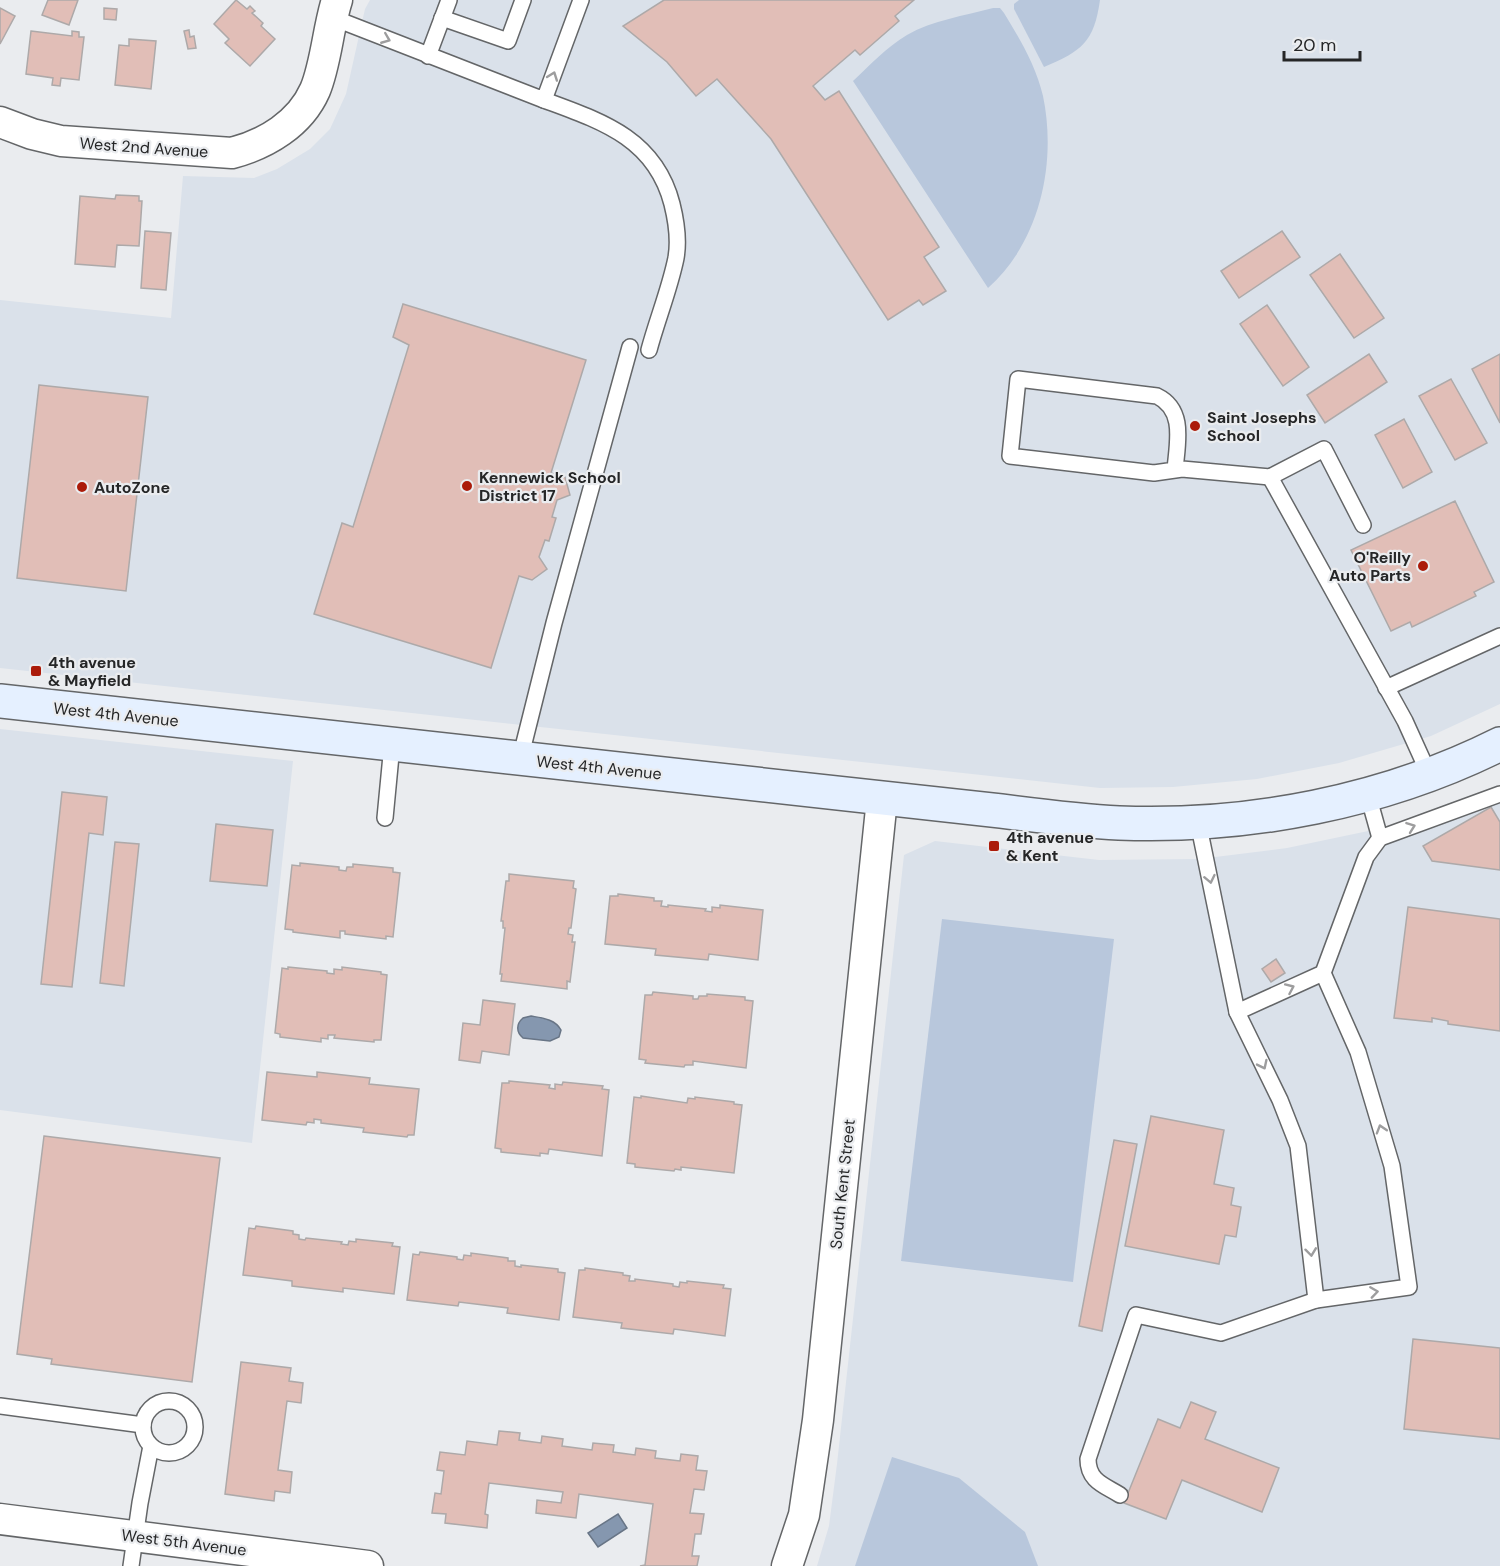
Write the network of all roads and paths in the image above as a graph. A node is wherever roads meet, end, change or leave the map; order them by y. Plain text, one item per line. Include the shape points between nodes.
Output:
1 (448, 0) edge
2 (523, 0) edge
3 (581, 0) edge
4 (334, 8) edge
5 (442, 18) junction
6 (428, 56) junction
7 (544, 100) junction
8 (0, 122) edge
9 (630, 347) dead end
10 (649, 350) dead end
11 (1175, 470) junction
12 (1270, 477) junction
13 (1363, 525) dead end
14 (1500, 636) edge
15 (1386, 688) junction
16 (0, 701) edge
17 (1500, 744) edge
18 (392, 745) junction
19 (520, 759) junction
20 (1429, 774) junction
21 (1500, 794) edge
22 (1368, 795) junction
23 (882, 799) junction
24 (385, 818) dead end
25 (1198, 822) junction
26 (1380, 838) junction
27 (1323, 973) junction
28 (1237, 1012) junction
29 (1316, 1300) junction
30 (0, 1406) edge
31 (143, 1425) junction
32 (151, 1446) junction
33 (1120, 1495) dead end
34 (0, 1519) edge
35 (135, 1536) junction
36 (131, 1566) edge
37 (361, 1566) edge
38 (788, 1566) edge

1 - 5 lane
2 - 5 lane via 508,41
7 -> 3 lane
4 -> 6 lane
4 - 8 street, West 2nd Avenue via 314,91 285,128 251,148 232,153 62,141
5 - 6 lane
6 - 7 lane
7 - 10 lane via 598,120 626,136 660,172 668,190 675,215 676,257
9 - 19 lane
11 - 11 lane via 1154,472 1010,456 1018,379 1157,396 1167,401 1176,421
11 - 12 lane
12 - 13 lane via 1324,449
12 - 15 lane
14 - 15 lane
15 - 20 lane
16 - 18 main road, West 4th Avenue
17 - 20 main road, West 4th Avenue
18 - 19 main road, West 4th Avenue
18 - 24 lane
19 - 23 main road, West 4th Avenue
20 - 22 main road, West 4th Avenue
26 -> 21 lane
22 - 25 main road, West 4th Avenue via 1298,810
22 - 26 lane
23 - 25 main road, West 4th Avenue via 1119,823
23 - 38 street, South Kent Street via 818,1420 804,1515
25 -> 28 lane
26 - 27 lane via 1366,857
28 -> 27 lane
29 -> 27 lane via 1408,1287 1392,1166 1358,1052
28 -> 29 lane via 1298,1146
29 - 33 lane via 1221,1334 1136,1315 1088,1459 1093,1478
30 - 31 lane
31 - 32 lane
31 - 32 lane via 146,1414 167,1401 183,1405 194,1418 194,1435 183,1449 167,1453
32 - 35 lane
34 - 35 street, West 5th Avenue
35 - 36 lane
35 - 37 street, West 5th Avenue

